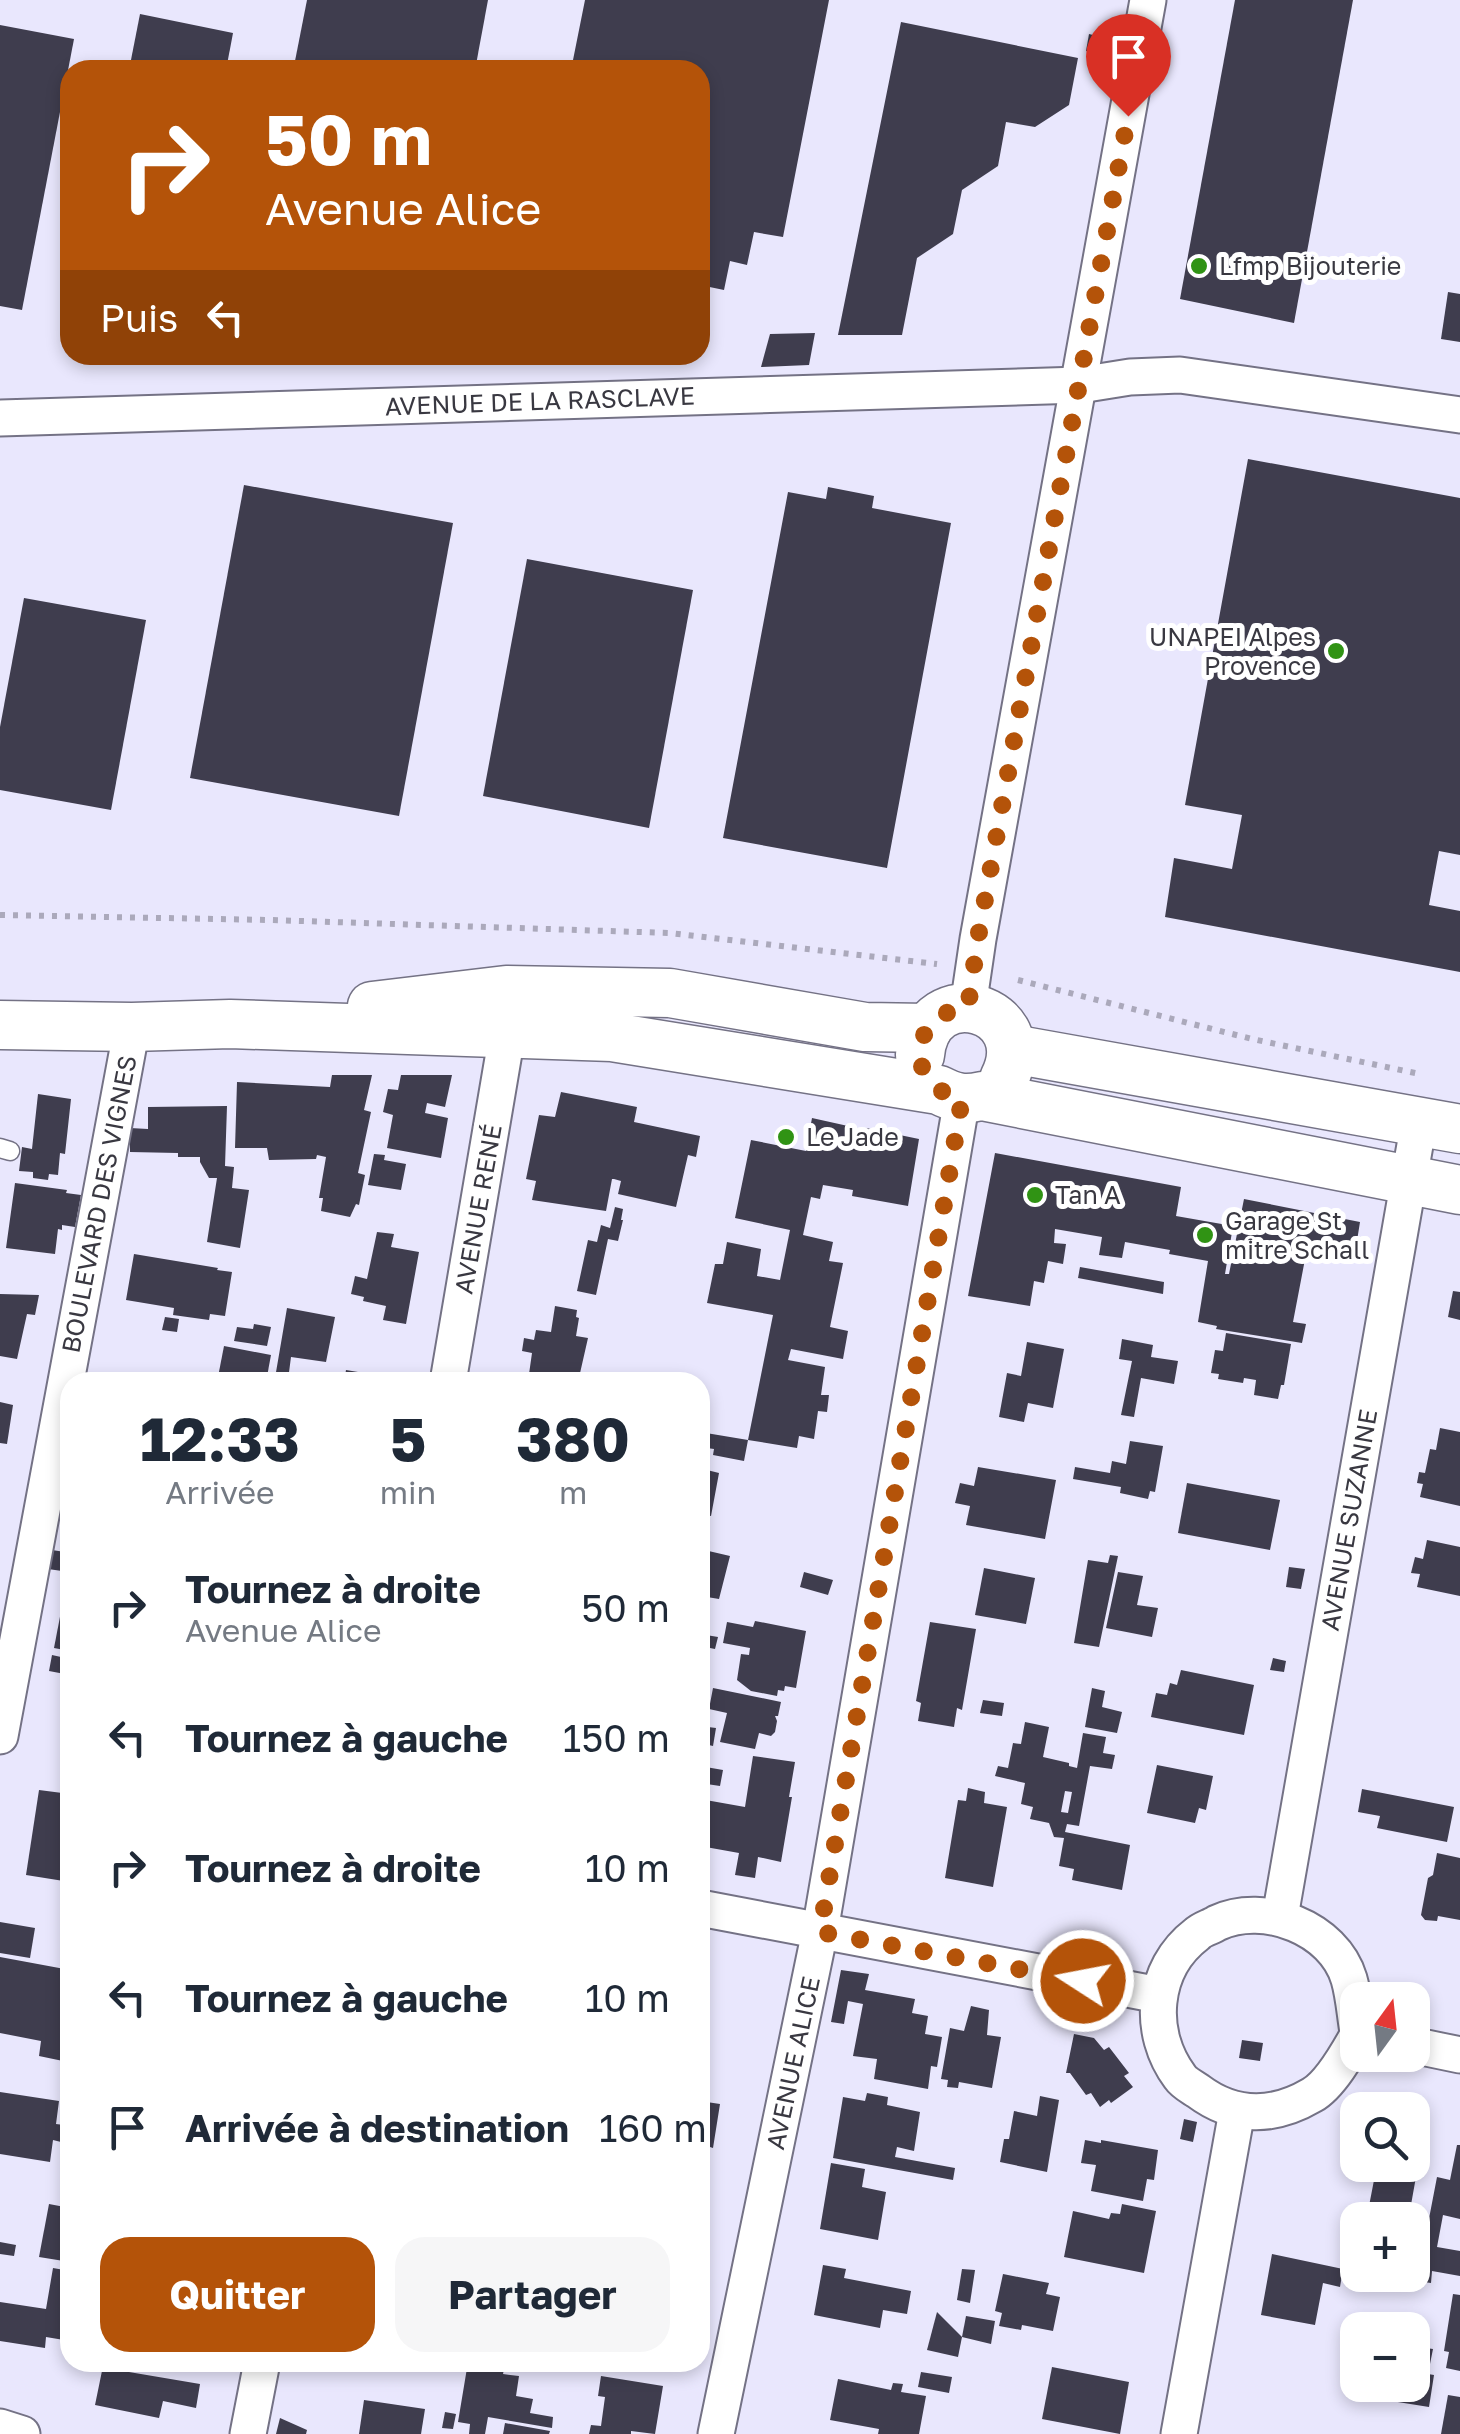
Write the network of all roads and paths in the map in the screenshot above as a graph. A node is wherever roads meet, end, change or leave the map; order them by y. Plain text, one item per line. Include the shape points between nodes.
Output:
1 (1148, 0) edge
2 (1080, 385) junction
3 (1460, 415) edge
4 (0, 418) edge
5 (948, 1017) junction
6 (230, 1024) junction
7 (0, 1025) edge
8 (132, 1027) junction
9 (507, 1035) junction
10 (1012, 1049) junction
11 (961, 1095) junction
12 (1440, 1126) edge
13 (1408, 1180) junction
14 (1460, 1190) edge
15 (68, 1372) edge
16 (450, 1372) edge
17 (60, 1414) edge
18 (0, 1736) edge
19 (710, 1910) edge
20 (1280, 1918) junction
21 (820, 1932) junction
22 (1350, 1982) edge
23 (1158, 1995) junction
24 (1430, 2048) edge
25 (1460, 2054) edge
26 (1340, 2064) edge
27 (1238, 2111) junction
28 (260, 2372) edge
29 (0, 2427) edge
30 (22, 2434) edge
31 (248, 2434) edge
32 (716, 2434) edge
33 (1178, 2434) edge

1 - 2 street
2 - 3 street, AVENUE DE LA RASCLAVE via 1180,375
2 - 4 street, AVENUE DE LA RASCLAVE
2 - 5 street via 978,938
5 - 6 main road via 865,1027 670,993 506,990
5 - 10 main road via 981,1009 1002,1024
5 - 11 main road via 922,1040 922,1068 929,1080
6 - 8 main road
6 - 9 main road
7 - 8 main road
8 - 15 street, BOULEVARD DES VIGNES
9 - 11 main road via 612,1038
9 - 16 street, AVENUE RENÉ
10 - 11 main road via 1005,1078 995,1088
10 - 12 main road
11 - 13 main road
11 - 21 street, AVENUE ALICE
12 - 13 street, AVENUE SUZANNE
13 - 14 main road
13 - 20 street, AVENUE SUZANNE
17 - 18 street, BOULEVARD DES VIGNES
19 - 21 street
20 - 22 street via 1317,1935
20 - 23 street via 1228,1918 1197,1933 1171,1962
21 - 23 street
21 - 32 street, AVENUE ALICE
23 - 27 street via 1160,2040 1182,2080 1215,2104
24 - 25 street
26 - 27 street via 1314,2094 1272,2111
27 - 33 street
28 - 31 street
29 - 30 street

